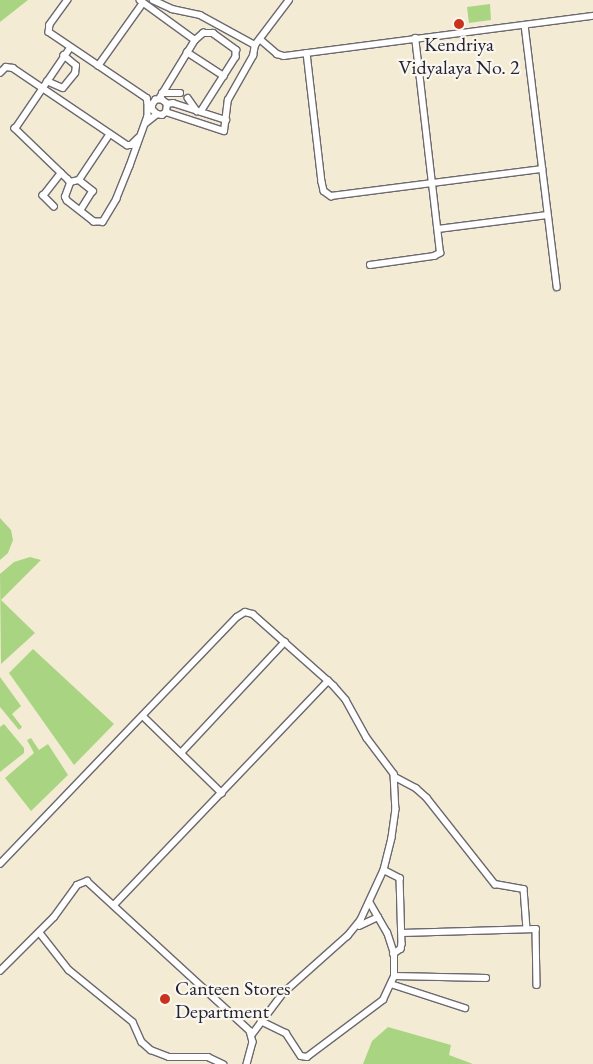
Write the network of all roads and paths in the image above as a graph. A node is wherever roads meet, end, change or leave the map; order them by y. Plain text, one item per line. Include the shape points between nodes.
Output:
1 (68, 0) edge
2 (152, 0) edge
3 (289, 0) edge
4 (142, 2) edge
5 (593, 16) edge
6 (525, 25) junction
7 (415, 38) junction
8 (260, 39) junction
9 (195, 40) junction
10 (255, 46) junction
11 (70, 48) junction
12 (188, 52) junction
13 (307, 52) junction
14 (64, 56) junction
15 (98, 66) junction
16 (0, 73) edge
17 (224, 76) junction
18 (47, 81) junction
19 (42, 88) junction
20 (162, 93) junction
21 (180, 93) dead end
22 (188, 98) dead end
23 (153, 101) junction
24 (167, 104) junction
25 (153, 111) junction
26 (166, 112) junction
27 (199, 112) junction
28 (226, 120) junction
29 (146, 123) junction
30 (141, 134) junction
31 (109, 135) junction
32 (542, 169) junction
33 (60, 173) junction
34 (79, 180) junction
35 (70, 182) junction
36 (433, 184) junction
37 (54, 207) dead end
38 (81, 210) junction
39 (548, 214) junction
40 (438, 229) junction
41 (370, 265) dead end
42 (557, 287) dead end
43 (285, 642) junction
44 (328, 681) junction
45 (144, 717) junction
46 (181, 754) junction
47 (395, 777) junction
48 (222, 793) junction
49 (0, 864) edge
50 (384, 870) junction
51 (370, 904) junction
52 (114, 906) junction
53 (378, 917) junction
54 (357, 927) junction
55 (527, 929) junction
56 (40, 933) junction
57 (402, 933) junction
58 (394, 954) junction
59 (0, 971) edge
60 (394, 976) junction
61 (486, 978) dead end
62 (391, 984) junction
63 (537, 985) dead end
64 (465, 1008) dead end
65 (261, 1022) junction
66 (253, 1034) junction
67 (223, 1064) edge
68 (247, 1064) edge

1 - 11 street via 48,31
2 - 10 street via 172,9 200,15
3 - 8 street
4 - 9 street
4 - 15 street
5 - 6 street
6 - 7 street
6 - 32 street
7 - 13 street
7 - 36 street
8 - 10 street
8 - 13 street via 280,56
9 - 12 street
9 - 17 street via 204,33 213,33 236,50 236,57
10 - 28 street via 253,56 228,100
11 - 14 street
11 - 15 street
12 - 17 street
12 - 20 street
13 - 36 street via 322,182 327,194 336,196
14 - 18 street
14 - 18 street via 76,66 76,73 63,88
15 - 23 street
16 - 19 street via 6,67 13,68
17 - 27 street
18 - 19 street
19 - 31 street
19 - 33 street via 14,129
20 - 21 street
20 - 23 street
22 - 27 street
23 - 24 street
23 - 25 street
24 - 26 street
24 - 27 street
25 - 26 street
25 - 29 street
25 - 29 street
26 - 28 street via 224,131
27 - 28 street
29 - 30 street
30 - 31 street via 131,146
30 - 38 street via 108,216 103,222 98,222
31 - 34 street
32 - 36 street
32 - 39 street
33 - 35 street
33 - 37 street via 43,196
34 - 35 street
34 - 38 street via 93,192
35 - 38 street via 65,199
36 - 40 street
39 - 40 street
39 - 42 street
40 - 41 street via 438,256
43 - 44 street
43 - 45 street via 253,614 241,614
43 - 46 street
44 - 47 street via 346,700 367,738
44 - 48 street
45 - 46 street
45 - 49 street
46 - 48 street
47 - 50 street via 396,817
47 - 55 street via 427,798 495,884 524,888
48 - 52 street
50 - 51 street
50 - 57 street via 400,878
51 - 53 street
51 - 54 street
52 - 56 street via 90,882 84,881 77,885 60,912
52 - 66 street
53 - 54 street
53 - 58 street
54 - 65 street via 283,994
55 - 57 street
55 - 63 street via 538,931
56 - 59 street
56 - 67 street via 69,970 132,1022 142,1042 151,1050 162,1056 208,1057
57 - 58 street via 402,947
58 - 60 street
60 - 61 street
60 - 62 street
62 - 64 street
62 - 65 street via 383,1000 307,1057 301,1056 286,1033
65 - 66 street
66 - 68 street

